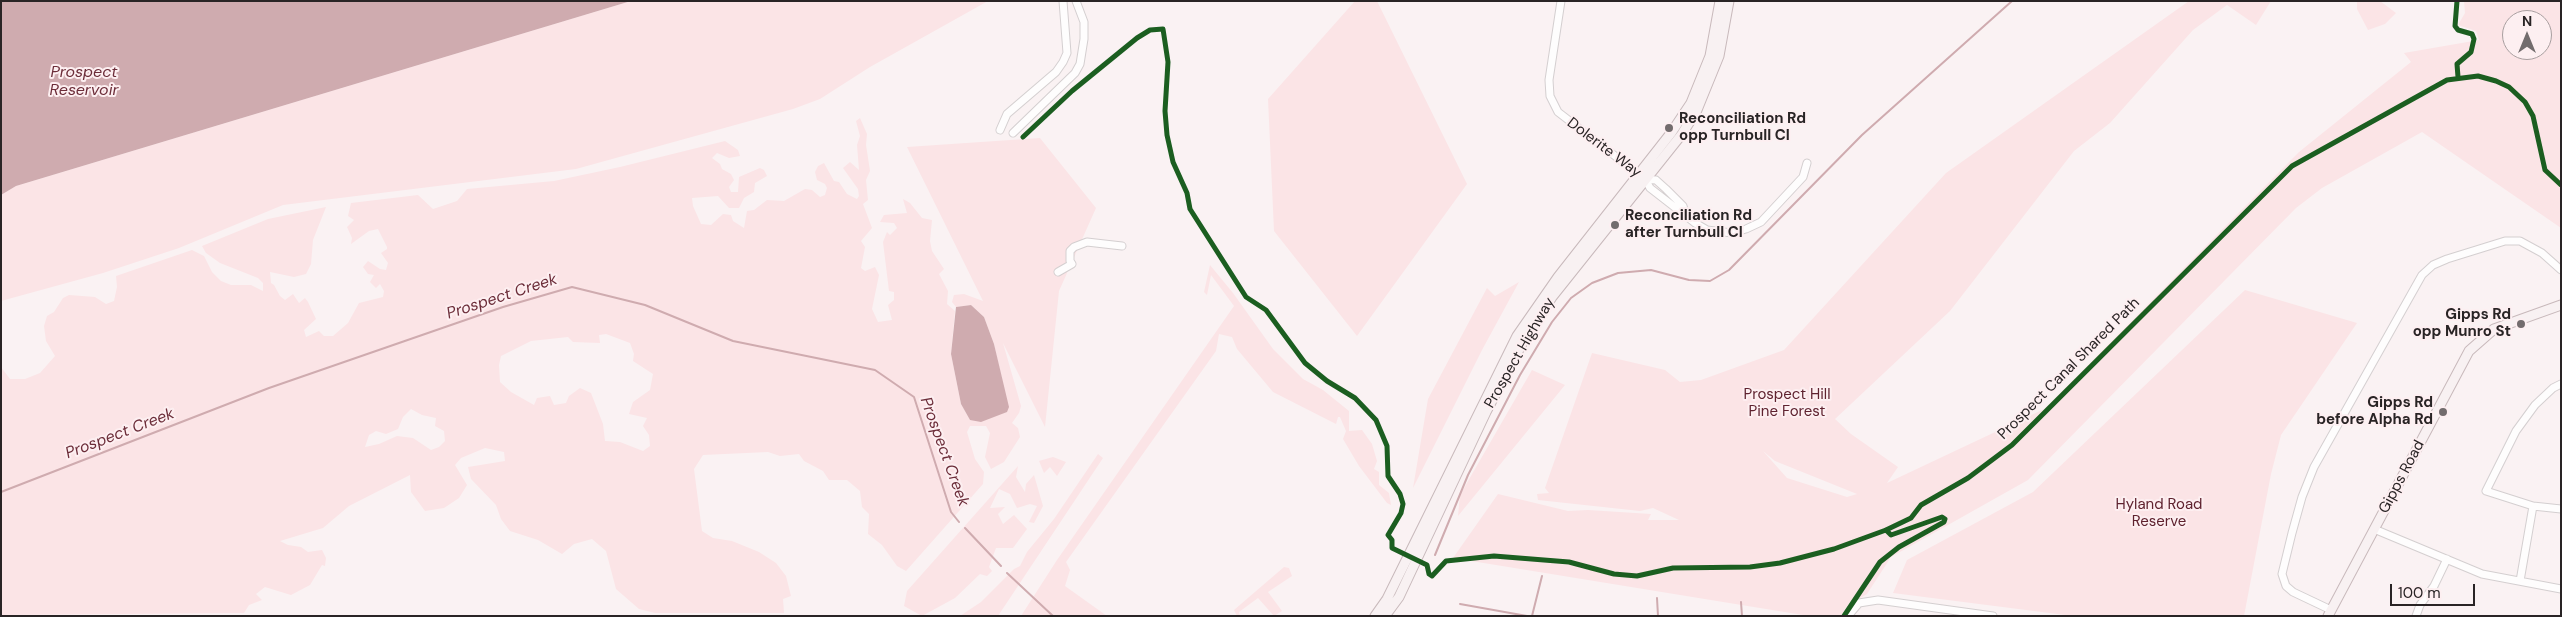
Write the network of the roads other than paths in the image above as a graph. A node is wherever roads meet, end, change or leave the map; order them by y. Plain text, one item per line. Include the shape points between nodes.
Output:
1 (1063, 1) edge
2 (1076, 1) edge
3 (1561, 1) edge
4 (1720, 1) edge
5 (1729, 1) edge
6 (1000, 130) dead end
7 (1013, 133) dead end
8 (1807, 163) dead end
9 (1642, 176) junction
10 (1122, 246) dead end
11 (2561, 270) edge
12 (1058, 272) dead end
13 (2561, 305) edge
14 (2561, 384) edge
15 (2533, 506) junction
16 (2561, 509) edge
17 (2374, 529) junction
18 (2447, 559) junction
19 (2520, 581) junction
20 (2561, 589) edge
21 (2330, 613) edge
22 (1376, 616) edge
23 (1385, 616) edge
24 (1848, 616) edge
25 (1993, 616) edge
26 (2416, 616) edge

1 - 6 street via 1067,53 1063,62 1056,72 1007,114
2 - 7 street via 1084,22 1080,64 1075,73
3 - 9 street, Dolerite Way via 1549,80 1550,96 1558,112
4 - 9 main road, Prospect Highway via 1710,56 1694,96
5 - 9 main road, Prospect Highway via 1719,56 1701,103 1682,134
8 - 9 street, Dolerite Way via 1804,177 1770,214 1746,229 1732,233 1707,230 1695,223 1666,188 1656,180
9 - 22 main road, Prospect Highway via 1568,264 1517,336
9 - 23 main road, Prospect Highway via 1552,297 1523,342 1398,597
10 - 12 street via 1087,242 1074,247 1070,251 1072,264
11 - 21 street via 2542,253 2520,241 2505,240 2447,258 2422,275 2314,467 2292,533 2282,574 2286,586
13 - 17 main road, Gipps Road via 2502,326 2474,346
14 - 15 street via 2535,405 2486,491
15 - 16 street
15 - 19 street
17 - 18 street
17 - 21 main road, Gipps Road
18 - 19 street via 2482,574
18 - 26 street
19 - 20 street
24 - 25 street via 1859,603 1878,600

